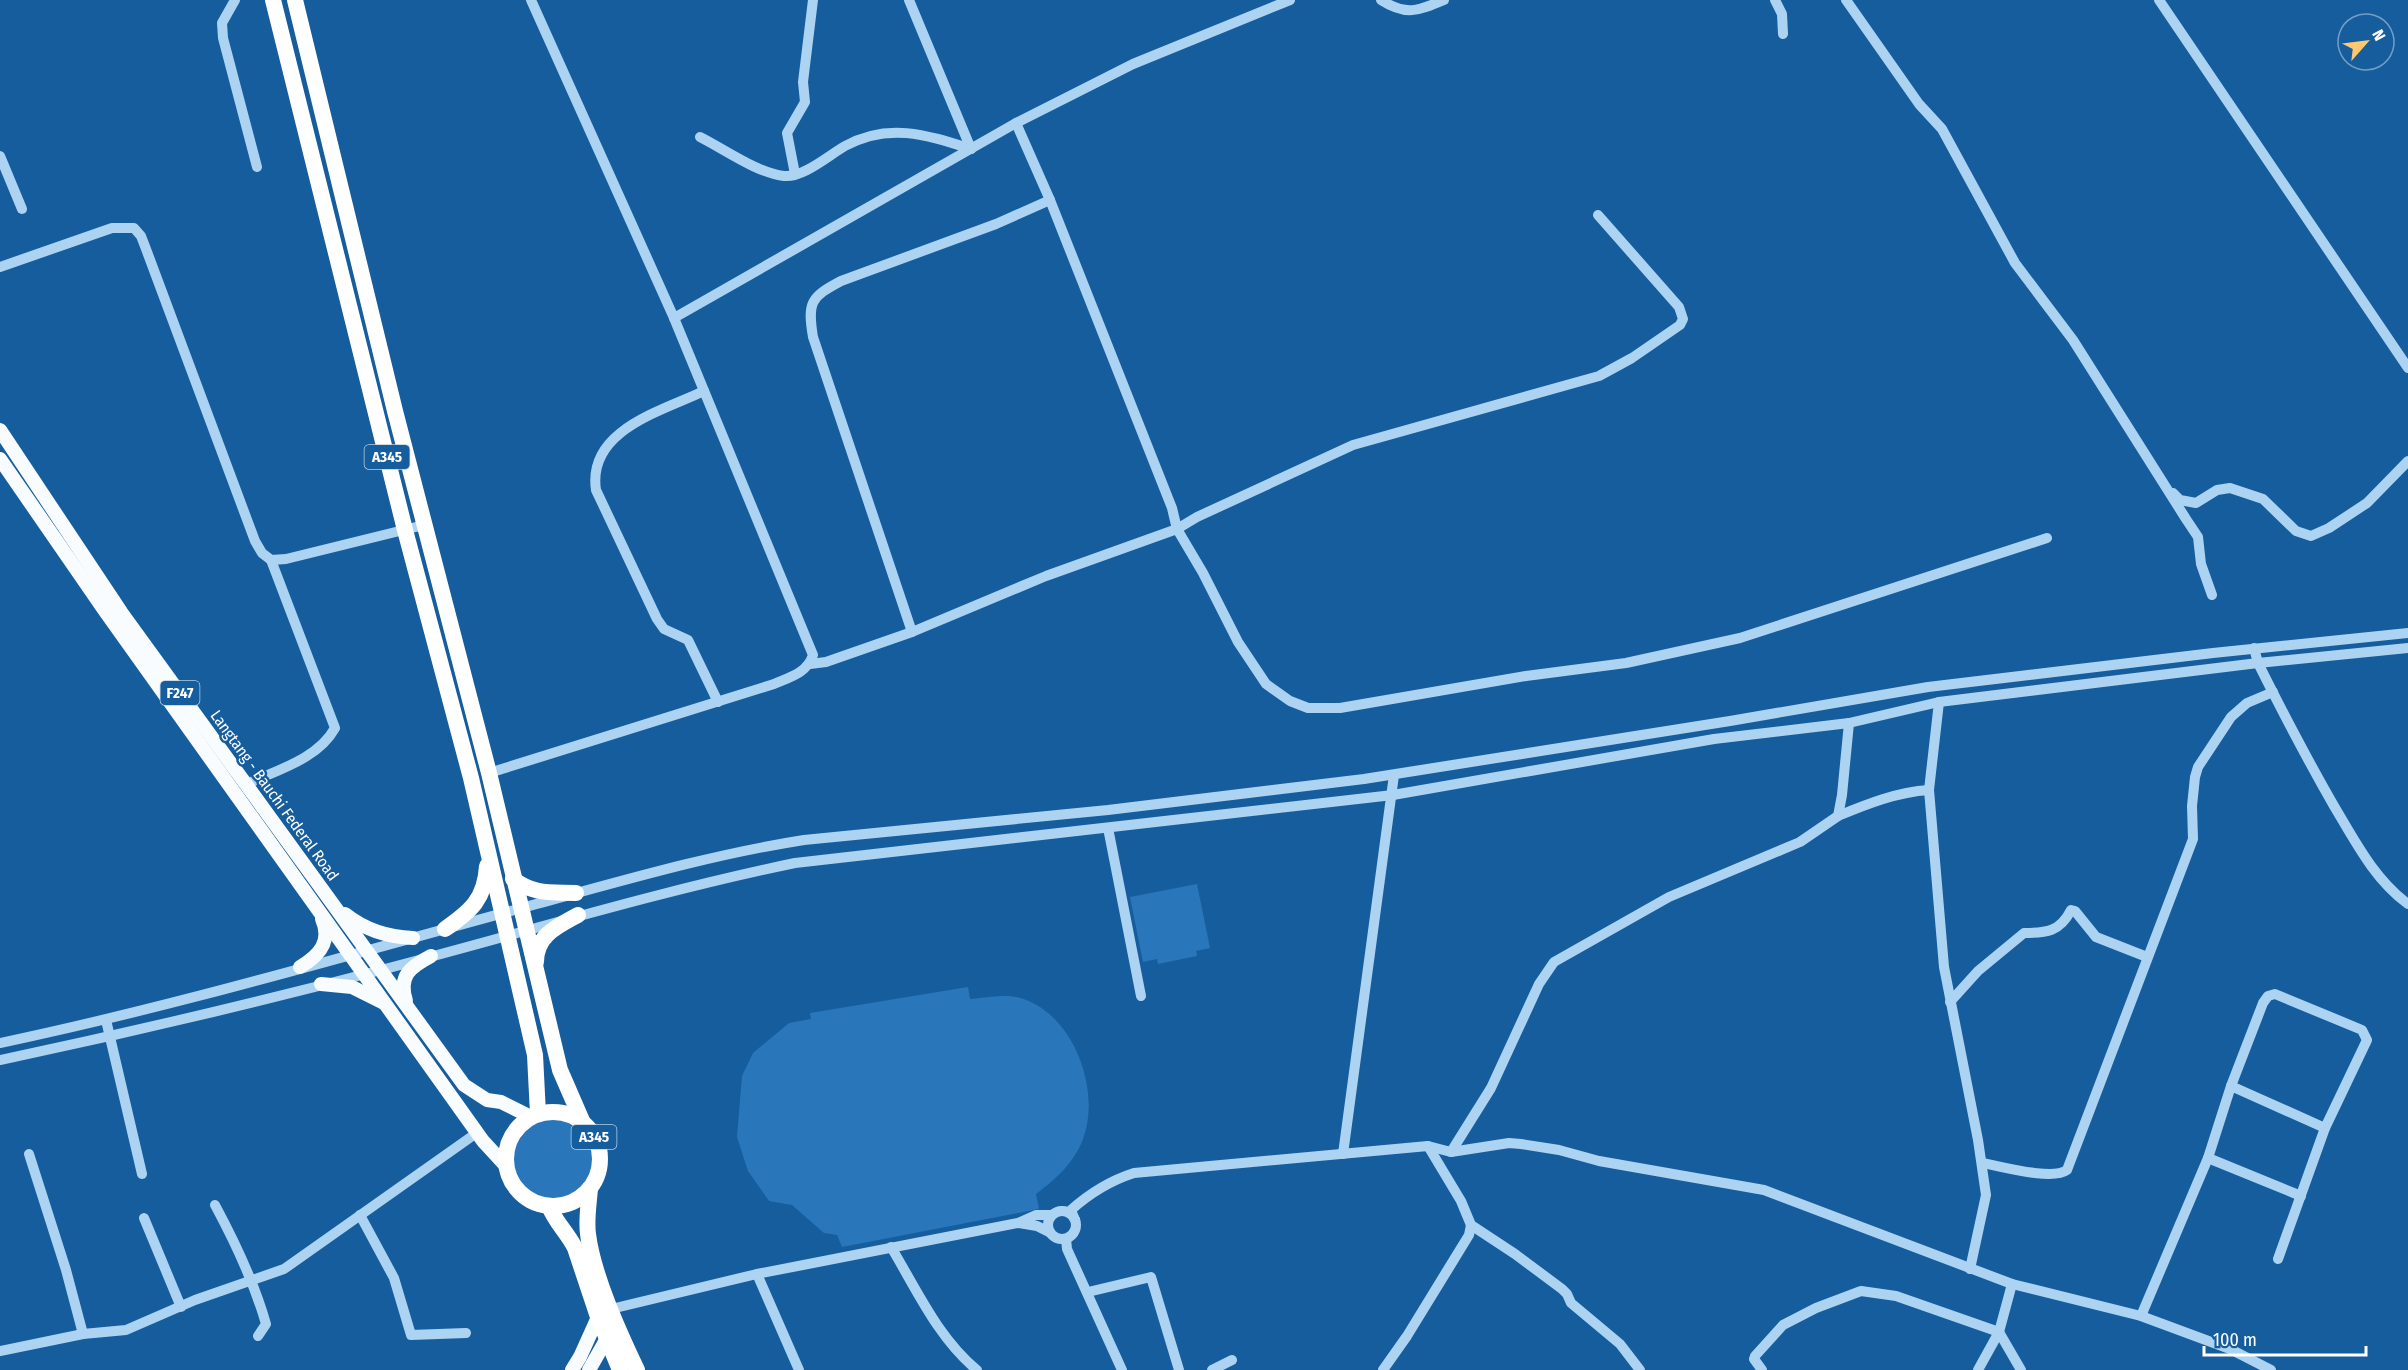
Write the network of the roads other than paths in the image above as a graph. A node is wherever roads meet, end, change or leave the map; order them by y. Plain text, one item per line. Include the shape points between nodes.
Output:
1 (235, 0) edge
2 (273, 0) edge
3 (295, 0) edge
4 (531, 0) edge
5 (813, 0) edge
6 (909, 0) edge
7 (1290, 0) edge
8 (1382, 0) edge
9 (1444, 0) edge
10 (1775, 0) edge
11 (1846, 0) edge
12 (2159, 0) edge
13 (1783, 34) dead end
14 (1016, 123) junction
15 (700, 137) dead end
16 (970, 148) junction
17 (333, 155) junction
18 (0, 156) edge
19 (313, 160) junction
20 (257, 167) dead end
21 (795, 174) junction
22 (1050, 200) junction
23 (22, 209) dead end
24 (1598, 215) dead end
25 (0, 267) edge
26 (373, 318) junction
27 (674, 318) junction
28 (353, 322) junction
29 (2408, 368) edge
30 (704, 391) junction
31 (395, 411) junction
32 (376, 415) junction
33 (0, 430) edge
34 (0, 459) edge
35 (2408, 461) edge
36 (2166, 486) junction
37 (424, 525) junction
38 (1177, 529) junction
39 (405, 530) junction
40 (2047, 538) dead end
41 (271, 560) junction
42 (2212, 595) dead end
43 (912, 632) junction
44 (2408, 633) edge
45 (2254, 648) junction
46 (2408, 648) edge
47 (2258, 663) junction
48 (810, 664) junction
49 (2273, 692) junction
50 (718, 702) junction
51 (1939, 702) junction
52 (1849, 723) junction
53 (489, 773) junction
54 (1394, 775) junction
55 (247, 784) junction
56 (1929, 790) junction
57 (1393, 795) junction
58 (1838, 816) junction
59 (1108, 828) junction
60 (487, 850) junction
61 (513, 879) junction
62 (576, 893) junction
63 (315, 904) junction
64 (2408, 904) edge
65 (335, 906) junction
66 (520, 909) junction
67 (501, 914) junction
68 (578, 915) junction
69 (445, 929) junction
70 (526, 930) junction
71 (507, 935) junction
72 (412, 938) junction
73 (368, 951) junction
74 (351, 954) junction
75 (431, 956) junction
76 (2147, 957) junction
77 (300, 967) junction
78 (535, 968) junction
79 (381, 970) junction
80 (366, 974) junction
81 (321, 984) junction
82 (1141, 996) dead end
83 (1950, 1002) junction
84 (388, 1006) junction
85 (407, 1006) junction
86 (106, 1020) junction
87 (110, 1037) junction
88 (0, 1043) edge
89 (0, 1060) edge
90 (2231, 1086) junction
91 (535, 1115) junction
92 (583, 1123) junction
93 (2325, 1128) junction
94 (478, 1132) junction
95 (1428, 1146) junction
96 (1451, 1152) junction
97 (28, 1154) dead end
98 (1342, 1155) junction
99 (2208, 1158) junction
100 (1982, 1163) junction
101 (506, 1166) junction
102 (142, 1174) dead end
103 (590, 1188) junction
104 (2301, 1196) junction
105 (1083, 1199) junction
106 (215, 1205) dead end
107 (549, 1206) junction
108 (1066, 1212) junction
109 (360, 1215) junction
110 (1052, 1215) junction
111 (144, 1218) dead end
112 (1018, 1223) junction
113 (1075, 1225) junction
114 (1471, 1226) junction
115 (1049, 1232) junction
116 (1066, 1239) junction
117 (891, 1247) junction
118 (2278, 1259) dead end
119 (1075, 1263) junction
120 (1970, 1269) junction
121 (757, 1274) junction
122 (250, 1281) junction
123 (2012, 1284) junction
124 (1088, 1292) junction
125 (181, 1307) junction
126 (2141, 1316) junction
127 (608, 1317) junction
128 (1999, 1332) junction
129 (466, 1333) dead end
130 (83, 1334) junction
131 (258, 1336) dead end
132 (607, 1339) junction
133 (0, 1351) edge
134 (1232, 1360) dead end
135 (969, 1368) edge
136 (572, 1370) edge
137 (589, 1370) edge
138 (620, 1370) edge
139 (637, 1370) edge
140 (798, 1370) edge
141 (1122, 1370) edge
142 (1179, 1370) edge
143 (1212, 1370) edge
144 (1383, 1370) edge
145 (1640, 1370) edge
146 (1762, 1370) edge
147 (1978, 1370) edge
148 (2021, 1370) edge
149 (2271, 1370) edge

1 - 20 street via 222,23 223,38
2 - 19 highway, A345
3 - 17 highway, A345
4 - 27 street
5 - 21 street via 803,82 806,102 787,132
6 - 16 street
7 - 14 street via 1142,59
8 - 9 street via 1403,11
10 - 13 street via 1782,14
11 - 36 street via 1919,104 1942,129 2015,263 2073,340
12 - 29 street
14 - 16 street
14 - 22 street
15 - 21 street via 761,169 787,176
16 - 21 street via 914,132 885,133 864,137
16 - 27 street
17 - 19 highway
17 - 26 highway, A345
18 - 23 street
19 - 28 highway, A345
22 - 38 street via 1172,507
22 - 43 street via 841,281 812,304 809,316 813,337
24 - 38 street via 1679,307 1683,319 1671,331 1599,376 1353,445
25 - 41 street via 112,228 134,228 141,236 255,541
26 - 28 highway
26 - 31 highway, A345
27 - 30 street
28 - 32 highway, A345
30 - 48 street via 806,634 813,655
30 - 50 street via 623,428 604,450 594,475 596,490 657,619 664,629 688,640
31 - 32 highway
31 - 37 highway, A345
32 - 39 highway, A345
33 - 55 main road, Langtang - Bauchi Federal Road / F247 via 121,612
34 - 63 main road, Langtang - Bauchi Federal Road / F247
35 - 36 street via 2367,503 2311,536 2296,531 2263,499 2230,488 2217,490 2196,503 2180,500
36 - 42 street via 2198,537 2201,564
37 - 39 street
37 - 53 highway, A345
38 - 40 street via 1238,642 1266,684 1308,708 1340,708 1626,663 1740,638
38 - 43 street via 1046,576
39 - 41 street
39 - 60 highway, A345
41 - 55 street via 335,728 329,739 307,756
43 - 48 street
44 - 45 street
45 - 47 street
45 - 54 street via 1904,690
46 - 47 street
47 - 49 street
47 - 51 street
48 - 50 street via 774,684
49 - 64 street via 2372,868
49 - 76 street via 2247,703 2231,717 2198,766 2192,806 2193,839
50 - 53 street
51 - 52 street
51 - 56 street
52 - 57 street via 1714,739
52 - 58 street
53 - 61 highway, A345
54 - 57 street
54 - 62 street via 1108,810 804,840 718,856
55 - 65 main road, Langtang - Bauchi Federal Road / F247
56 - 58 street via 1875,801
56 - 83 street
57 - 59 street
57 - 98 street
58 - 96 street via 1800,842 1669,897 1554,962 1539,984 1491,1088
59 - 68 street via 795,863
59 - 82 street
60 - 67 highway, A345
60 - 69 highway via 480,898
61 - 62 highway via 538,892
61 - 66 highway, A345
62 - 66 street
63 - 74 main road, Langtang - Bauchi Federal Road / F247
63 - 77 main road via 325,925 325,943 315,959
65 - 72 main road via 378,933
65 - 73 main road, Langtang - Bauchi Federal Road / F247
66 - 67 street
66 - 70 highway, A345
67 - 69 street
67 - 71 highway, A345
68 - 70 street
68 - 78 highway via 542,940 536,951
69 - 72 street
70 - 71 street
70 - 78 highway, A345
71 - 75 street
71 - 91 highway, A345 via 535,1055
72 - 73 street
73 - 74 street
73 - 79 main road, Langtang - Bauchi Federal Road / F247
74 - 77 street
74 - 80 main road, Langtang - Bauchi Federal Road / F247
75 - 79 street
75 - 85 main road via 415,965 404,981 402,991
76 - 83 street via 2096,937 2071,910 2067,919 2047,933 2024,933 1978,971
76 - 100 street via 2067,1170 2044,1174
77 - 86 street
78 - 92 highway, A345 via 560,1070
79 - 80 street
79 - 85 main road, Langtang - Bauchi Federal Road / F247
80 - 81 street
80 - 84 main road, Langtang - Bauchi Federal Road / F247
81 - 84 main road via 352,987
81 - 87 street
83 - 100 street
84 - 94 main road, Langtang - Bauchi Federal Road / F247
85 - 91 main road, Langtang - Bauchi Federal Road / F247 via 464,1085 487,1100
86 - 87 street
86 - 88 street
87 - 89 street
87 - 102 street
90 - 93 street
90 - 93 street via 2268,996 2275,994 2362,1030 2367,1040
90 - 99 street
91 - 92 highway, A345 via 562,1112
91 - 101 highway via 514,1132
92 - 103 highway, A345 via 600,1154 598,1172
93 - 104 street
94 - 101 main road, Langtang - Bauchi Federal Road / F247
94 - 109 street
95 - 96 street
95 - 98 street
95 - 114 street via 1461,1201
96 - 120 street via 1521,1144 1764,1190
97 - 130 street
98 - 105 street via 1134,1173
99 - 104 street
99 - 126 street
100 - 120 street via 1986,1195
101 - 107 highway via 521,1193
103 - 107 highway via 572,1202
103 - 127 highway, A345 via 588,1236
104 - 118 street
105 - 108 street via 1067,1205
105 - 113 street via 1071,1210
106 - 122 street via 242,1255
107 - 127 highway, A345 via 570,1238
108 - 110 street
108 - 113 street
109 - 122 street via 284,1269
109 - 129 street via 394,1278 411,1335
110 - 112 street via 1036,1215
110 - 115 street
111 - 125 street
112 - 115 street
112 - 117 street
113 - 116 street
113 - 119 street via 1070,1242
114 - 144 street via 1444,1276
114 - 145 street via 1562,1289 1570,1303 1620,1344
115 - 116 street via 1056,1239
116 - 119 street
117 - 121 street
117 - 135 street via 938,1328
119 - 124 street
120 - 123 street
121 - 127 street
121 - 140 street
122 - 125 street
122 - 131 street via 266,1324
123 - 126 street
123 - 128 street
124 - 141 street
124 - 142 street via 1151,1277
125 - 130 street via 126,1330
126 - 149 street via 2230,1349
127 - 132 highway, A345
127 - 136 main road
127 - 139 highway, A345
128 - 146 street via 1896,1296 1861,1291 1783,1325 1755,1356
128 - 147 street
128 - 148 street
130 - 133 street
132 - 137 main road
132 - 138 highway, A345
134 - 143 street

